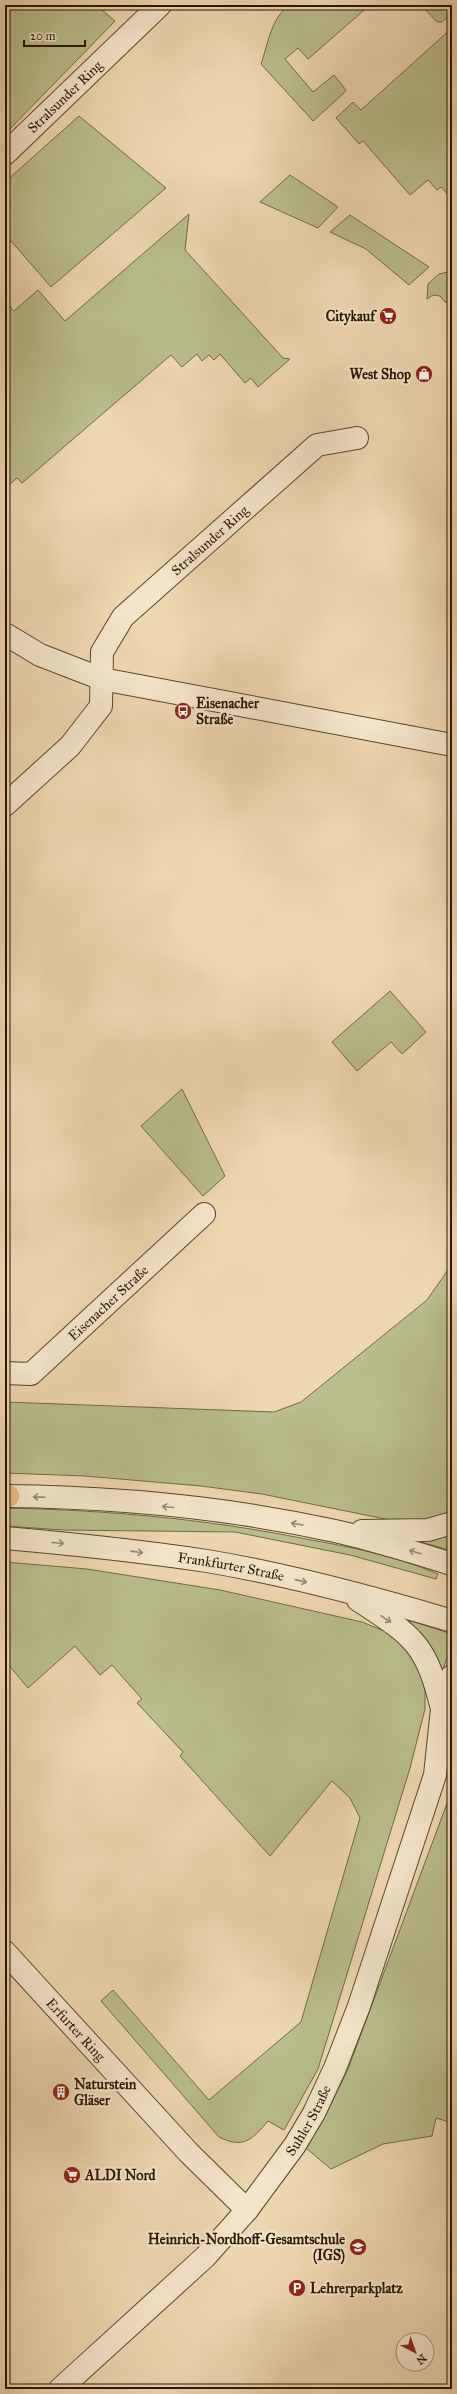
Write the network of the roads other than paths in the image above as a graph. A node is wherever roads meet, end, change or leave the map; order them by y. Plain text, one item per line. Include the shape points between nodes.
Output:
1 (160, 5) edge
2 (5, 154) edge
3 (357, 438) dead end
4 (5, 634) edge
5 (102, 679) junction
6 (452, 745) edge
7 (5, 805) edge
8 (204, 1214) dead end
9 (5, 1373) edge
10 (6, 1496) edge
11 (452, 1523) edge
12 (336, 1531) junction
13 (5, 1538) edge
14 (452, 1564) edge
15 (342, 1590) junction
16 (452, 1621) edge
17 (452, 1676) edge
18 (442, 1709) junction
19 (452, 1752) edge
20 (435, 1776) junction
21 (5, 1952) edge
22 (247, 2210) junction
23 (60, 2389) edge

1 - 2 street, Stralsunder Ring
3 - 5 street, Stralsunder Ring via 317,444 123,617 102,652
4 - 5 street via 40,655
5 - 6 street
5 - 7 street via 101,706 75,740
8 - 9 street, Eisenacher Straße via 31,1374
12 -> 10 street via 238,1514 86,1499
11 - 12 street via 428,1530
14 -> 12 street
13 -> 15 street, Frankfurter Straße via 208,1561
15 - 16 street, Frankfurter Straße
15 -> 18 street via 397,1626 416,1643 435,1679
17 - 18 street, Suhler Straße
18 - 20 street, Suhler Straße
19 - 20 street, Suhler Straße
20 - 22 street, Suhler Straße via 359,2006 335,2068 295,2145
21 - 22 street, Erfurter Ring via 189,2153
22 - 23 street, Suhler Straße via 205,2257

